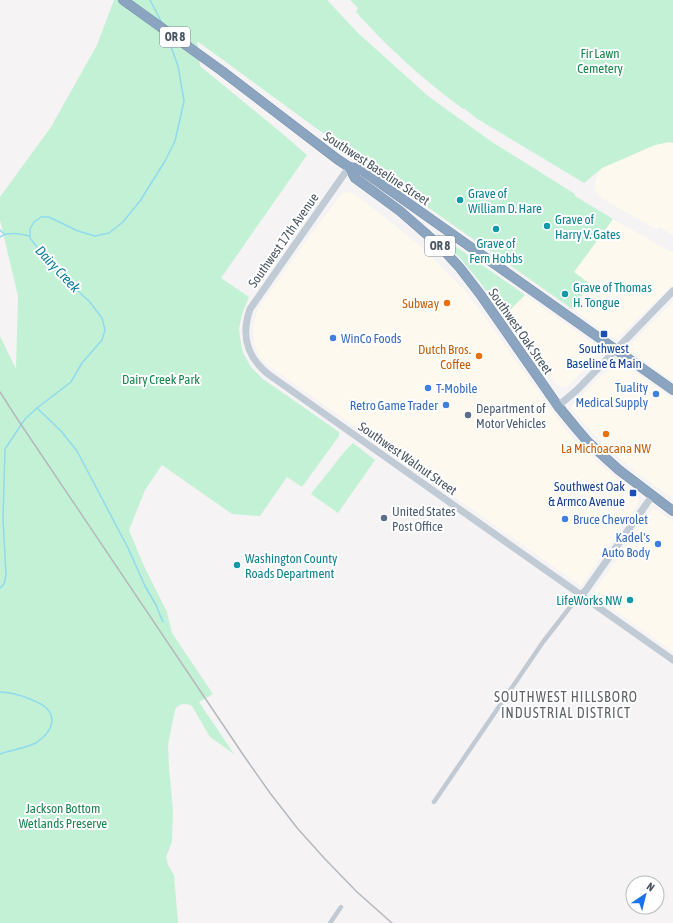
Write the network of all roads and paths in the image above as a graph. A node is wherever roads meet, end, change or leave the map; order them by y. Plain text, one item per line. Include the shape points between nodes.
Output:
1 (123, 0) edge
2 (349, 167) junction
3 (673, 291) edge
4 (245, 331) joint
5 (616, 349) junction
6 (673, 390) edge
7 (558, 406) junction
8 (652, 496) junction
9 (673, 511) edge
10 (581, 595) junction
11 (673, 660) edge
12 (434, 802) dead end
13 (341, 906) dead end
14 (330, 923) edge

1 - 2 highway, Southwest Baseline Street / OR 8
2 - 4 street, Southwest 17th Avenue via 253,304 247,317
2 - 5 highway, Southwest Baseline Street / OR 8 via 360,169
2 - 7 highway, Southwest Oak Street / OR 8 via 355,178 400,211 440,246 460,268
3 - 5 street
4 - 10 street, Southwest Walnut Street via 252,357 268,374
5 - 6 highway, Southwest Baseline Street / OR 8
5 - 7 street
7 - 8 highway, Southwest Oak Street / OR 8 via 596,450
8 - 9 highway, Southwest Oak Street / OR 8
8 - 10 street
10 - 11 street, Southwest Walnut Street
10 - 12 street via 543,642
13 - 14 street

